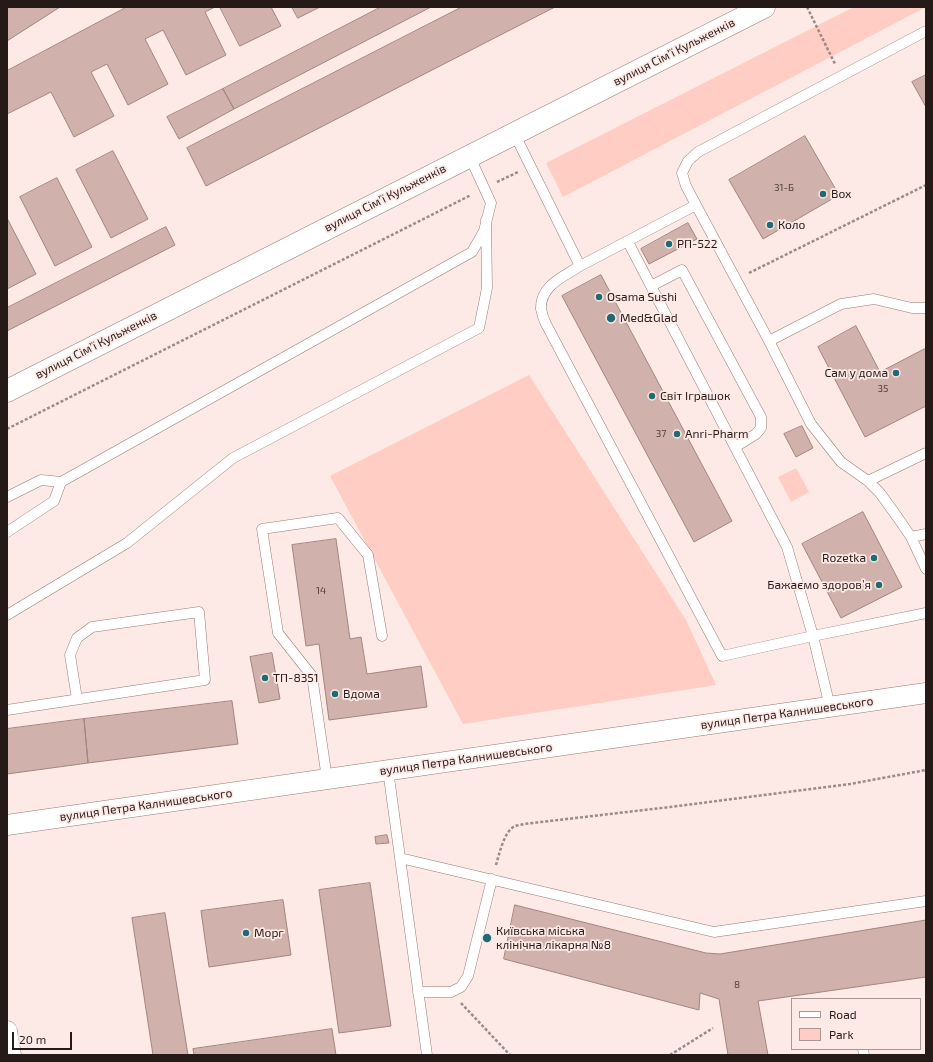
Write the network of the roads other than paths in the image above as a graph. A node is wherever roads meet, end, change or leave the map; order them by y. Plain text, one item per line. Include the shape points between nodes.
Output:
1 (764, 7) edge
2 (926, 31) edge
3 (514, 133) junction
4 (469, 155) junction
5 (696, 206) junction
6 (486, 220) junction
7 (628, 242) junction
8 (580, 266) junction
9 (651, 286) junction
10 (926, 308) edge
11 (769, 340) junction
12 (7, 390) edge
13 (735, 448) junction
14 (926, 453) edge
15 (868, 481) junction
16 (61, 482) junction
17 (7, 497) edge
18 (7, 532) edge
19 (926, 534) edge
20 (911, 537) junction
21 (926, 569) edge
22 (926, 614) edge
23 (7, 615) edge
24 (382, 636) dead end
25 (814, 636) junction
26 (926, 693) edge
27 (77, 699) junction
28 (830, 707) junction
29 (7, 710) edge
30 (388, 770) junction
31 (327, 779) junction
32 (7, 825) edge
33 (400, 858) junction
34 (492, 879) junction
35 (926, 901) edge
36 (418, 992) junction
37 (7, 1031) edge
38 (11, 1055) edge
39 (427, 1055) edge

1 - 3 main road, вулиця Сімʼї Кульженків
2 - 5 lane via 698,152 688,161 682,173
3 - 4 main road, вулиця Сімʼї Кульженків
3 - 8 lane
4 - 6 lane via 491,203
4 - 12 main road, вулиця Сімʼї Кульженків
5 - 7 lane
5 - 11 lane
6 - 16 lane via 484,231 472,252
6 - 23 lane via 487,288 479,328 233,458 127,543
7 - 8 lane
7 - 9 lane
8 - 25 lane via 551,285 542,297 541,310 546,324 722,656
9 - 13 lane
9 - 13 lane via 682,270 761,417 762,428
10 - 11 lane via 912,308 874,299 840,304
11 - 15 lane via 811,424 841,462
13 - 25 lane via 787,548
14 - 15 lane
15 - 20 lane via 880,493
16 - 17 lane via 41,480
16 - 18 lane via 54,501
19 - 20 lane
20 - 21 lane
22 - 25 lane
24 - 31 lane via 368,555 338,518 262,529 278,633 312,676
25 - 28 lane
26 - 28 street, вулиця Петра Калнишевського
27 - 27 lane via 205,680 198,612 92,627 77,638 70,655
27 - 29 lane
28 - 30 street, вулиця Петра Калнишевського
30 - 31 street, вулиця Петра Калнишевського
30 - 33 lane
31 - 32 street, вулиця Петра Калнишевського
33 - 34 lane
33 - 36 lane
34 - 35 lane via 714,932
34 - 36 lane via 468,976 461,986 451,992
36 - 39 lane
37 - 38 street

